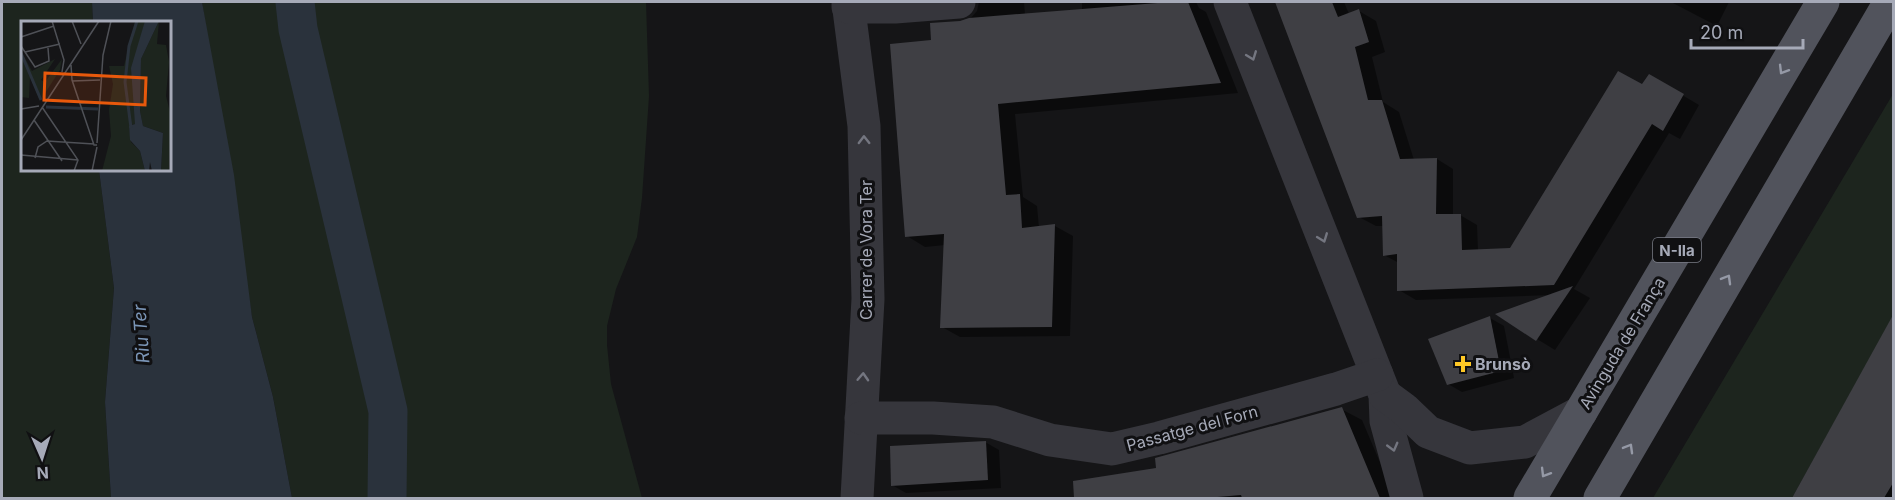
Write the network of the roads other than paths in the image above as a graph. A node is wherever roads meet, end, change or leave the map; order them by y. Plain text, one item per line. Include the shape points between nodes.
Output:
1 (959, 2) edge
2 (1230, 2) edge
3 (1823, 2) edge
4 (1890, 2) edge
5 (848, 4) edge
6 (1381, 385) junction
7 (1581, 412) junction
8 (861, 418) junction
9 (857, 498) edge
10 (1407, 498) edge
11 (1530, 498) edge
12 (1600, 498) edge

1 - 5 street via 896,7
2 -> 6 street
3 -> 7 main road, Avinguda de França / N-IIa
12 -> 4 main road
8 -> 5 street, Carrer de Vora Ter via 868,299 864,126
6 - 7 street via 1428,432 1470,448 1526,442
6 - 8 street, Passatge del Forn via 1325,392 1112,449 1050,440 993,422
6 -> 10 street via 1386,422
7 -> 11 main road, Avinguda de França / N-IIa
8 - 9 street, Carrer de Vora Ter

